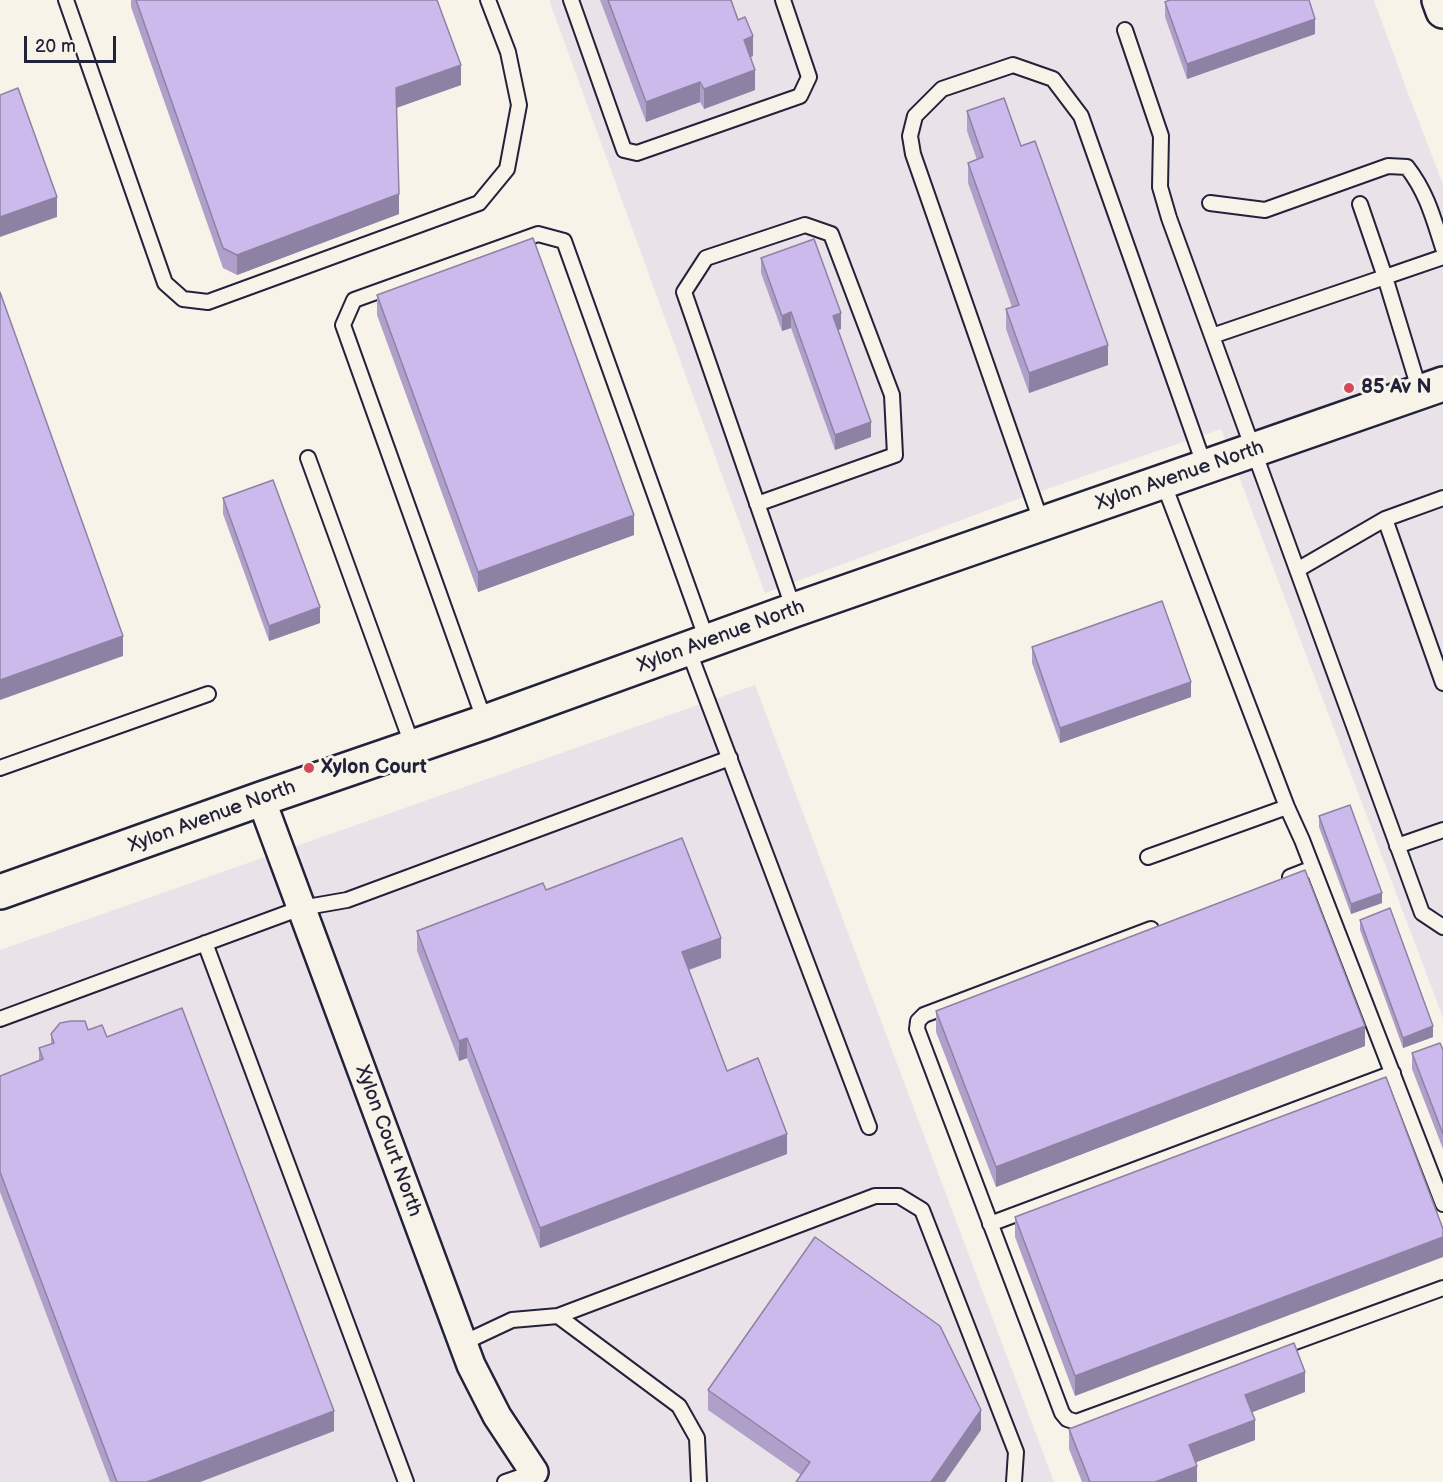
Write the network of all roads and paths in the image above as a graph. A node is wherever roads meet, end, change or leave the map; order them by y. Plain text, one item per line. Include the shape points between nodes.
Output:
1 (66, 0) edge
2 (488, 0) edge
3 (571, 0) edge
4 (783, 0) edge
5 (1439, 0) edge
6 (1443, 11) edge
7 (1125, 30) dead end
8 (1209, 203) dead end
9 (1360, 204) dead end
10 (1443, 248) edge
11 (1443, 256) edge
12 (1385, 277) junction
13 (1212, 336) junction
14 (1432, 388) edge
15 (1253, 450) junction
16 (308, 458) dead end
17 (1205, 467) junction
18 (1163, 482) junction
19 (1443, 498) edge
20 (757, 504) junction
21 (1385, 519) junction
22 (1042, 524) junction
23 (1297, 570) junction
24 (794, 610) junction
25 (698, 646) junction
26 (1443, 683) edge
27 (208, 694) dead end
28 (485, 722) junction
29 (413, 747) junction
30 (730, 758) junction
31 (0, 768) edge
32 (261, 799) junction
33 (1287, 807) junction
34 (1443, 830) edge
35 (1397, 846) junction
36 (1148, 857) dead end
37 (1313, 868) junction
38 (1280, 881) edge
39 (0, 892) edge
40 (301, 908) junction
41 (1169, 923) edge
42 (1443, 927) edge
43 (205, 943) junction
44 (0, 1019) edge
45 (1393, 1073) junction
46 (869, 1127) dead end
47 (1443, 1204) edge
48 (990, 1224) junction
49 (1443, 1288) edge
50 (558, 1316) junction
51 (463, 1343) junction
52 (536, 1477) edge
53 (406, 1482) edge
54 (505, 1482) edge
55 (699, 1482) edge
56 (1014, 1482) edge

1 - 2 lane via 165,283 183,299 208,302 479,203 507,169 519,105 508,52
3 - 4 lane via 624,150 637,153 800,96 809,77
5 - 6 street
7 - 13 lane via 1161,136 1160,187 1168,218
8 - 10 lane via 1265,210 1389,166 1407,167 1427,200
9 - 12 lane
11 - 12 lane
12 - 13 lane
12 - 14 lane
13 - 15 lane
14 - 15 street, Xylon Avenue North
15 - 17 street, Xylon Avenue North
15 - 23 lane
16 - 29 lane
17 - 18 street, Xylon Avenue North
17 - 22 lane via 1081,116 1053,79 1013,65 942,89 915,116 910,136 913,154
18 - 22 street, Xylon Avenue North
18 - 33 lane
19 - 21 lane
20 - 20 lane via 684,292 706,258 805,225 831,234 892,395 895,455
20 - 24 lane
21 - 23 lane
21 - 26 lane
22 - 24 street, Xylon Avenue North
23 - 35 lane
24 - 25 street, Xylon Avenue North
25 - 28 street, Xylon Avenue North
25 - 28 lane via 564,241 538,234 375,292 354,300 343,325
25 - 30 lane
27 - 31 lane
28 - 29 street, Xylon Avenue North
29 - 32 street, Xylon Avenue North
30 - 40 lane via 347,900
30 - 46 lane
32 - 39 street, Xylon Avenue North
32 - 40 street, Xylon Court North
33 - 36 lane
33 - 37 lane
34 - 35 lane
35 - 42 lane via 1422,913
37 - 38 lane
37 - 45 lane
40 - 43 lane
40 - 51 street, Xylon Court North
41 - 48 lane via 924,1015 918,1021 917,1029
43 - 44 lane
43 - 53 lane
45 - 47 lane
45 - 48 lane
48 - 49 lane via 1062,1413 1076,1422
50 - 51 lane via 512,1320
50 - 55 lane via 679,1406 697,1438
50 - 56 lane via 875,1196 899,1196 922,1210 1016,1452
51 - 52 street, Xylon Court North via 497,1416
52 - 54 lane

